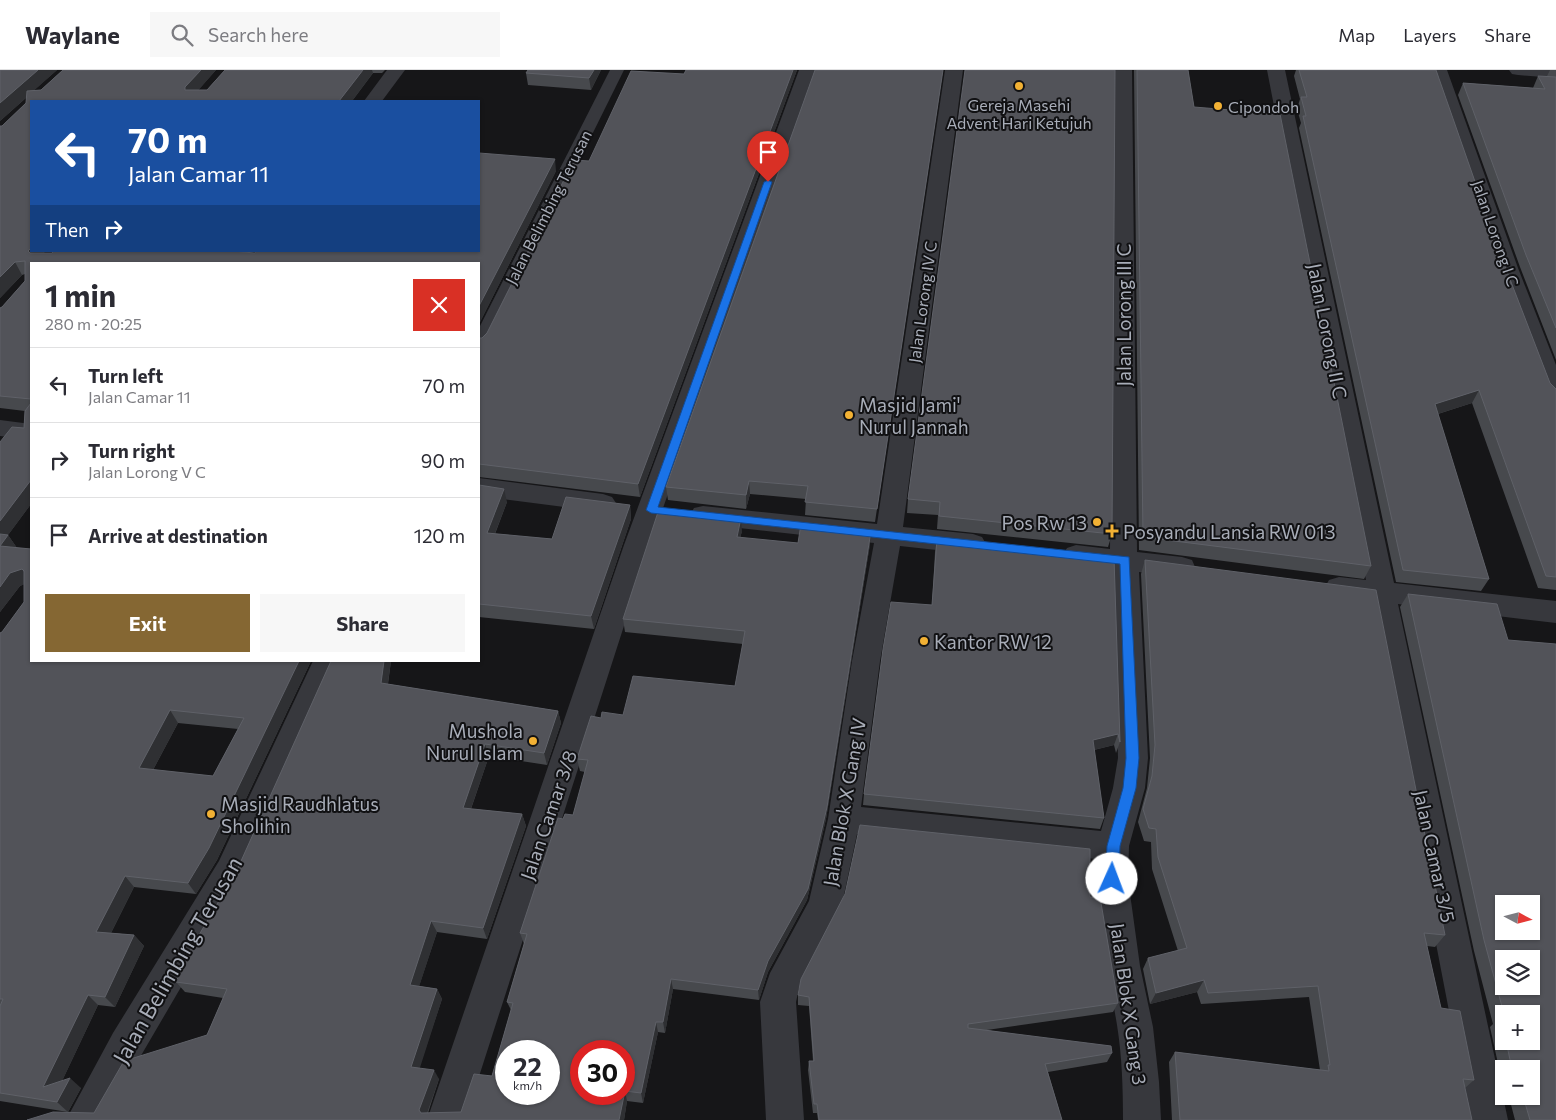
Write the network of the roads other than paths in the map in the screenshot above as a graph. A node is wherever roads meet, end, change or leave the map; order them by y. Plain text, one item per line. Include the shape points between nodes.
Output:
1 (396, 70) edge
2 (617, 70) edge
3 (808, 70) edge
4 (954, 70) edge
5 (1123, 70) edge
6 (1276, 70) edge
7 (1438, 70) edge
8 (1518, 70) edge
9 (1556, 73) edge
10 (374, 100) edge
11 (480, 343) edge
12 (1556, 395) edge
13 (0, 428) edge
14 (30, 432) edge
15 (480, 487) edge
16 (667, 511) junction
17 (888, 535) junction
18 (999, 547) edge
19 (1047, 552) edge
20 (1125, 560) junction
21 (1202, 570) edge
22 (1316, 584) edge
23 (1382, 593) junction
24 (1556, 612) edge
25 (327, 662) edge
26 (844, 819) junction
27 (1113, 846) junction
28 (85, 1120) edge
29 (446, 1120) edge
30 (785, 1120) edge
31 (1142, 1120) edge
32 (1489, 1120) edge

1 - 10 street
2 - 11 lane, Jalan Belimbing Terusan
3 - 16 street, Jalan Camar 3/8
4 - 17 street, Jalan Lorong IV C
5 - 20 street, Jalan Lorong III C
6 - 23 street, Jalan Lorong II C
7 - 12 street, Jalan Lorong I C via 1507,268
8 - 9 street
13 - 14 street
15 - 16 street
16 - 17 street
16 - 29 street, Jalan Camar 3/8 via 638,545
17 - 18 street
17 - 26 street, Jalan Blok X Gang IV
19 - 20 street
20 - 21 street
20 - 27 street, Jalan Blok X Gang 3 via 1133,758 1129,788
22 - 23 street
23 - 24 street
23 - 32 street, Jalan Camar 3/5
25 - 28 street, Jalan Belimbing Terusan via 231,870
26 - 27 street
26 - 30 street, Jalan Blok X Gang IV via 825,904 782,985 778,1002
27 - 31 street, Jalan Blok X Gang 3 via 1112,879 1135,1027

